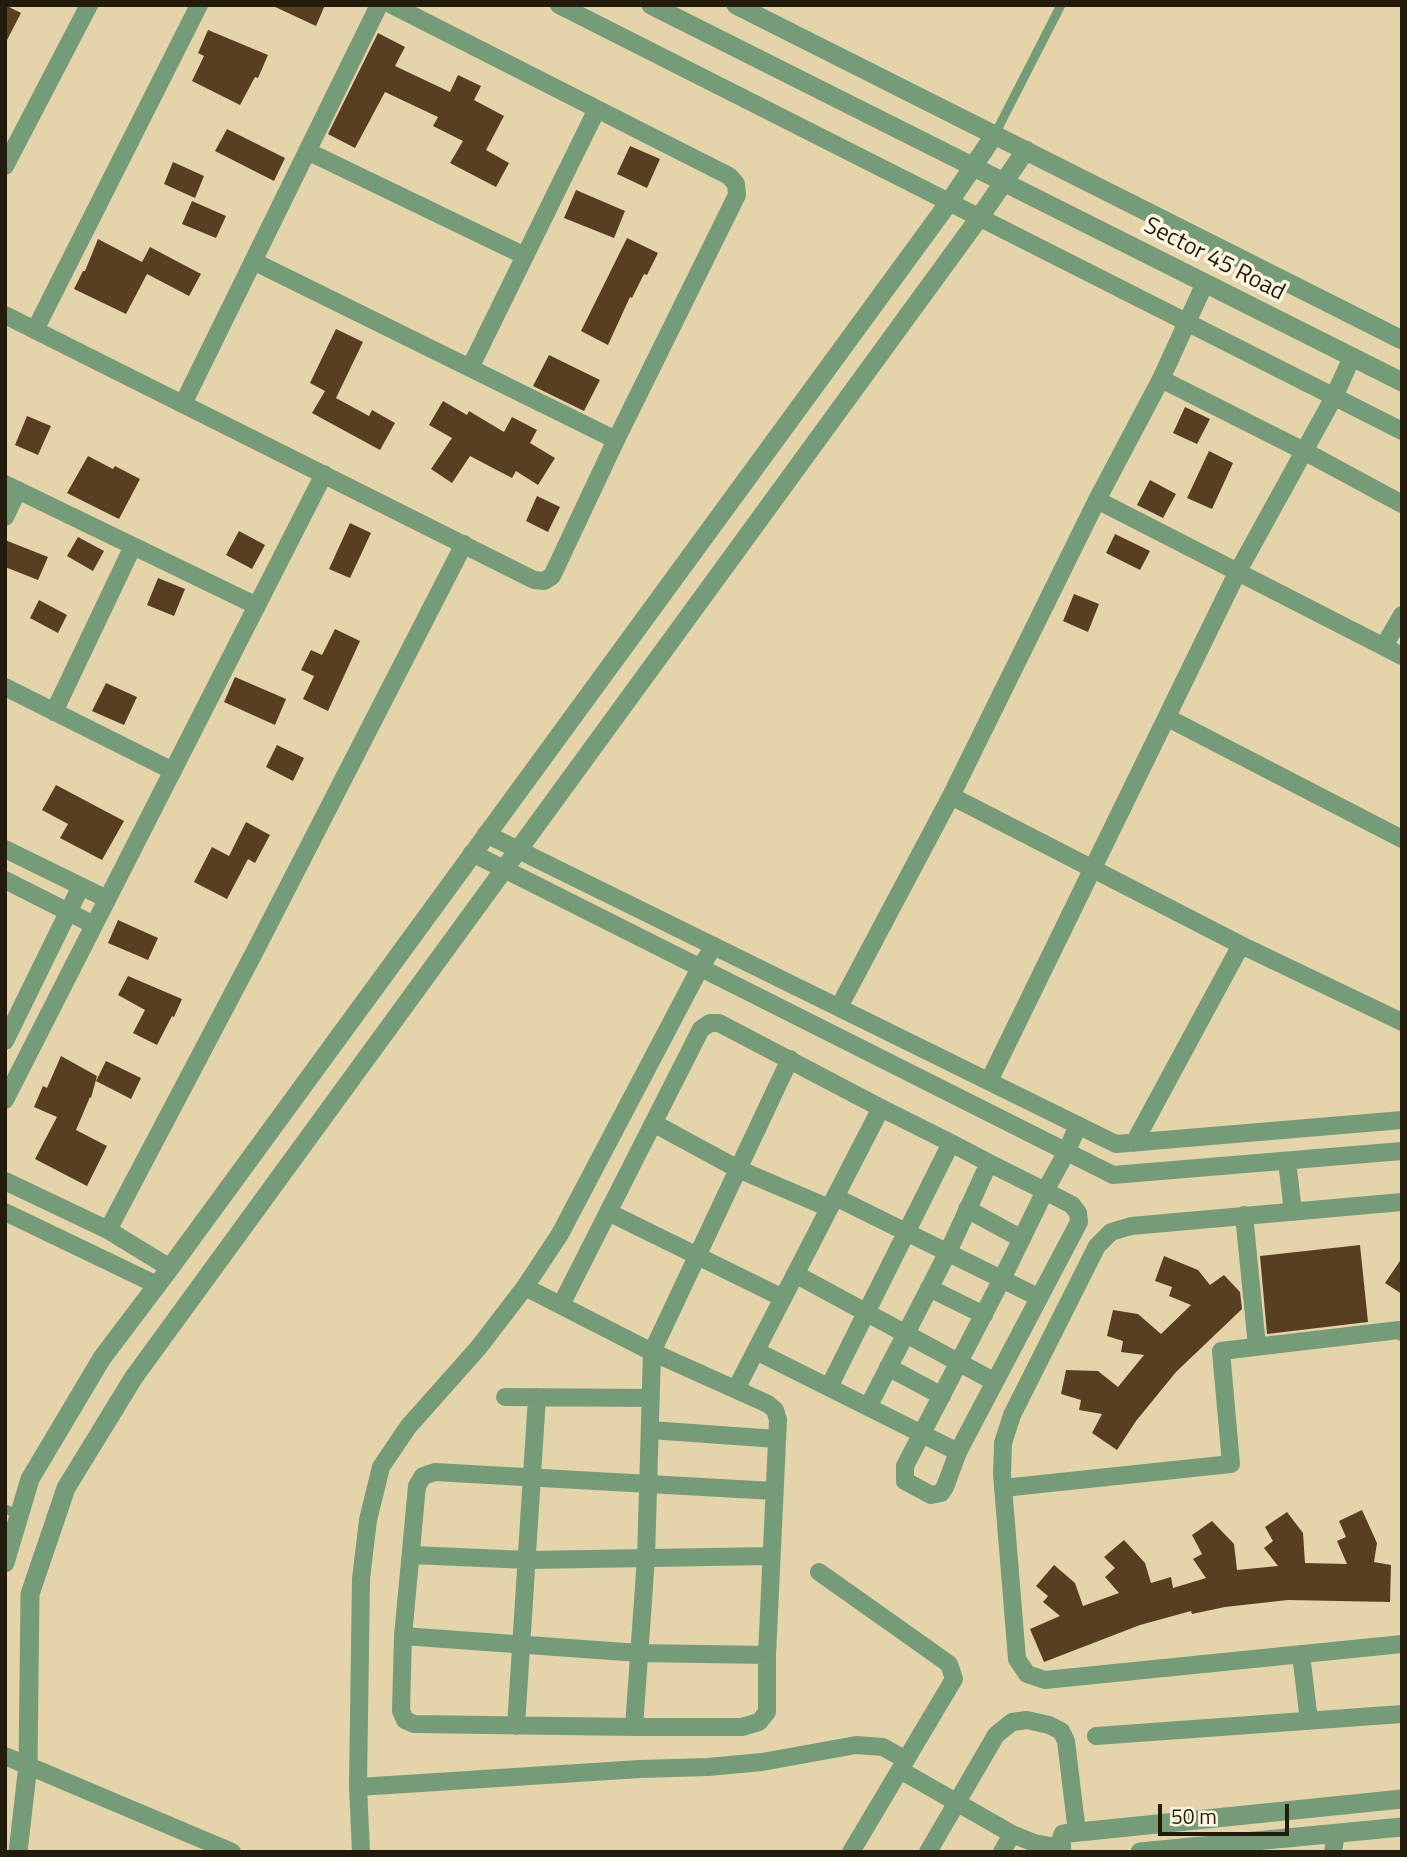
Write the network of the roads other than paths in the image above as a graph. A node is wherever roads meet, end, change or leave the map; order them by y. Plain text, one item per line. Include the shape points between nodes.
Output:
1 (89, 5) edge
2 (199, 5) edge
3 (379, 5) edge
4 (392, 5) edge
5 (559, 5) edge
6 (651, 5) edge
7 (736, 5) edge
8 (1061, 5) edge
9 (597, 109) junction
10 (995, 134) junction
11 (1026, 150) junction
12 (307, 151) junction
13 (5, 166) edge
14 (974, 166) junction
15 (1005, 182) junction
16 (950, 201) junction
17 (979, 218) junction
18 (525, 256) junction
19 (253, 261) junction
20 (1205, 283) junction
21 (5, 315) edge
22 (1188, 322) junction
23 (35, 330) junction
24 (1402, 340) edge
25 (1352, 357) junction
26 (470, 368) junction
27 (1161, 379) junction
28 (1402, 382) edge
29 (1334, 397) junction
30 (183, 404) junction
31 (1402, 431) edge
32 (616, 440) junction
33 (1304, 451) junction
34 (324, 474) junction
35 (11, 487) edge
36 (1097, 500) junction
37 (1402, 504) edge
38 (5, 517) edge
39 (464, 544) junction
40 (133, 546) junction
41 (1237, 573) junction
42 (257, 606) junction
43 (1402, 615) edge
44 (1384, 646) junction
45 (1402, 656) edge
46 (5, 687) edge
47 (54, 712) junction
48 (1168, 718) junction
49 (173, 771) junction
50 (951, 796) junction
51 (486, 834) junction
52 (1402, 839) edge
53 (5, 849) edge
54 (519, 850) junction
55 (472, 853) junction
56 (1093, 868) junction
57 (504, 869) junction
58 (5, 880) edge
59 (81, 886) junction
60 (107, 900) junction
61 (68, 912) junction
62 (94, 925) junction
63 (714, 946) junction
64 (1241, 946) junction
65 (700, 968) junction
66 (839, 1007) junction
67 (1402, 1022) edge
68 (5, 1041) edge
69 (790, 1059) junction
70 (989, 1081) junction
71 (5, 1100) edge
72 (881, 1108) junction
73 (1402, 1120) edge
74 (655, 1124) junction
75 (1078, 1125) junction
76 (951, 1143) junction
77 (1134, 1143) junction
78 (1402, 1151) edge
79 (1066, 1153) junction
80 (1287, 1161) junction
81 (989, 1163) junction
82 (738, 1169) junction
83 (5, 1181) edge
84 (1045, 1191) junction
85 (1402, 1202) edge
86 (832, 1203) junction
87 (967, 1209) junction
88 (5, 1212) edge
89 (608, 1212) junction
90 (1293, 1212) junction
91 (1244, 1215) junction
92 (108, 1230) junction
93 (906, 1232) junction
94 (1022, 1239) junction
95 (947, 1252) junction
96 (697, 1257) junction
97 (170, 1268) junction
98 (795, 1274) junction
99 (1002, 1279) junction
100 (157, 1285) junction
101 (525, 1287) junction
102 (929, 1288) junction
103 (1038, 1297) junction
104 (783, 1298) junction
105 (561, 1305) junction
106 (865, 1312) junction
107 (984, 1315) junction
108 (1402, 1332) edge
109 (905, 1334) junction
110 (1257, 1346) junction
111 (756, 1351) junction
112 (652, 1352) junction
113 (959, 1363) junction
114 (888, 1367) junction
115 (995, 1382) junction
116 (828, 1387) junction
117 (736, 1390) junction
118 (942, 1396) junction
119 (505, 1397) dead end
120 (537, 1397) junction
121 (651, 1398) junction
122 (868, 1407) junction
123 (650, 1430) junction
124 (922, 1434) junction
125 (777, 1439) junction
126 (958, 1452) junction
127 (533, 1477) junction
128 (647, 1485) junction
129 (1003, 1488) junction
130 (774, 1491) junction
131 (12, 1512) edge
132 (412, 1555) junction
133 (771, 1556) junction
134 (646, 1558) junction
135 (528, 1560) junction
136 (5, 1563) edge
137 (819, 1572) dead end
138 (402, 1636) junction
139 (1402, 1644) edge
140 (522, 1646) junction
141 (639, 1653) junction
142 (1301, 1654) junction
143 (767, 1655) junction
144 (1402, 1714) edge
145 (1309, 1721) junction
146 (516, 1726) junction
147 (634, 1727) junction
148 (1096, 1736) dead end
149 (5, 1756) edge
150 (28, 1765) junction
151 (903, 1765) junction
152 (358, 1787) junction
153 (1402, 1799) edge
154 (957, 1802) junction
155 (1402, 1827) edge
156 (1077, 1832) junction
157 (1012, 1835) junction
158 (1334, 1842) edge
159 (1219, 1848) edge
160 (1061, 1850) edge
161 (18, 1852) edge
162 (232, 1852) edge
163 (361, 1852) edge
164 (851, 1852) edge
165 (928, 1852) edge
166 (1002, 1852) edge
167 (1140, 1852) edge

1 - 13 street
2 - 23 street
3 - 12 street
4 - 9 street
5 - 16 street
6 - 14 street, Sector 45 Road
7 - 10 street, Sector 45 Road
8 - 10 lane
9 - 18 street
9 - 32 street via 729,176 737,195
10 - 11 street, Sector 45 Road
10 - 14 street
11 - 15 street
11 - 24 street, Sector 45 Road
12 - 18 street
12 - 19 street
14 - 15 street, Sector 45 Road
14 - 16 street
15 - 17 street
15 - 20 street, Sector 45 Road
16 - 17 street
16 - 51 street
17 - 22 street
17 - 54 street
18 - 26 street
19 - 26 street
19 - 30 street
20 - 22 street
20 - 25 street, Sector 45 Road
21 - 23 street
22 - 27 street
22 - 29 street
23 - 30 street
25 - 28 street, Sector 45 Road
25 - 29 street
26 - 32 street
27 - 33 street
27 - 36 street
29 - 31 street
29 - 33 street
30 - 34 street
32 - 39 street via 552,576 534,580
33 - 37 street
33 - 41 street
34 - 39 street
34 - 42 street
35 - 38 street
35 - 40 street
36 - 41 street
36 - 50 street
39 - 92 street
40 - 42 street
40 - 47 street
41 - 44 street
41 - 48 street
42 - 49 street
43 - 44 street
44 - 45 street
46 - 47 street
47 - 49 street
48 - 52 street
48 - 56 street
49 - 60 street
50 - 56 street
50 - 66 street
51 - 54 street
51 - 55 street
53 - 59 street
54 - 57 street
54 - 63 street
55 - 57 street
55 - 97 street
56 - 64 street
56 - 70 street
57 - 65 street
57 - 150 street via 134,1377 66,1488 30,1594
58 - 61 street
59 - 60 street
59 - 61 street
60 - 62 street
61 - 62 street
61 - 68 street
62 - 71 street
63 - 65 street
63 - 66 street
64 - 67 street
64 - 77 street
65 - 79 street
65 - 101 street via 560,1234
66 - 70 street
69 - 72 street
69 - 74 street via 719,1023 709,1023 701,1029
69 - 82 street
70 - 75 street
72 - 76 street
72 - 86 street
73 - 77 street
74 - 82 street
74 - 89 street
75 - 77 street via 1116,1144
75 - 79 street
76 - 81 street
76 - 93 street
78 - 80 street
79 - 80 street via 1113,1175
79 - 84 street
80 - 90 street
81 - 84 street
81 - 87 street
82 - 86 street
82 - 96 street
83 - 92 street
84 - 94 street
84 - 103 street via 1072,1205 1079,1222
85 - 90 street
86 - 93 street
86 - 98 street
87 - 94 street
87 - 95 street
88 - 100 street
89 - 96 street
89 - 105 street
90 - 91 street
91 - 110 street
91 - 129 street via 1131,1226 1111,1232 1097,1246 1012,1415 1003,1443
92 - 97 street
93 - 95 street
93 - 106 street
94 - 99 street
95 - 99 street
95 - 102 street
96 - 104 street
96 - 112 street
97 - 100 street
98 - 104 street
98 - 106 street
99 - 103 street
99 - 107 street
100 - 131 street via 102,1358
101 - 105 street
101 - 152 street via 408,1427 381,1467 361,1579
102 - 107 street
102 - 109 street
103 - 115 street
104 - 111 street
105 - 112 street
106 - 109 street
106 - 116 street
107 - 113 street
108 - 110 street
109 - 113 street
109 - 114 street
110 - 129 street via 1221,1351 1231,1464
111 - 116 street
111 - 117 street
112 - 117 street
112 - 121 street
113 - 115 street
113 - 118 street
114 - 118 street
114 - 122 street
115 - 126 street
116 - 122 street
117 - 125 street via 775,1410
118 - 124 street
119 - 120 street
120 - 121 street
120 - 127 street
121 - 123 street
122 - 124 street
123 - 125 street
123 - 128 street
124 - 126 street
124 - 126 street via 903,1473 910,1485 931,1495 940,1493
125 - 130 street
127 - 128 street
127 - 132 street via 435,1472 423,1476 417,1486
127 - 135 street
128 - 130 street
128 - 134 street
129 - 142 street via 1017,1659 1027,1674 1045,1680
130 - 133 street
131 - 136 street
132 - 135 street
132 - 138 street
133 - 134 street
133 - 143 street
134 - 135 street
134 - 141 street
135 - 140 street
137 - 151 street via 949,1664 953,1672 952,1686
138 - 140 street
138 - 146 street via 401,1712 405,1720 414,1724
139 - 142 street
140 - 141 street
140 - 146 street
141 - 143 street
141 - 147 street
142 - 145 street
143 - 147 street via 767,1712 759,1722 742,1727
144 - 145 street
145 - 148 street
146 - 147 street
149 - 150 street
150 - 161 street
150 - 162 street
151 - 152 street via 883,1747 856,1745 708,1768
151 - 154 street
151 - 164 street
152 - 163 street
153 - 156 street
154 - 156 street via 1003,1727 1027,1720 1049,1725 1066,1741
154 - 157 street
154 - 165 street
155 - 158 street
156 - 160 street via 1063,1834
157 - 160 street
157 - 166 street
158 - 159 street
159 - 167 street

